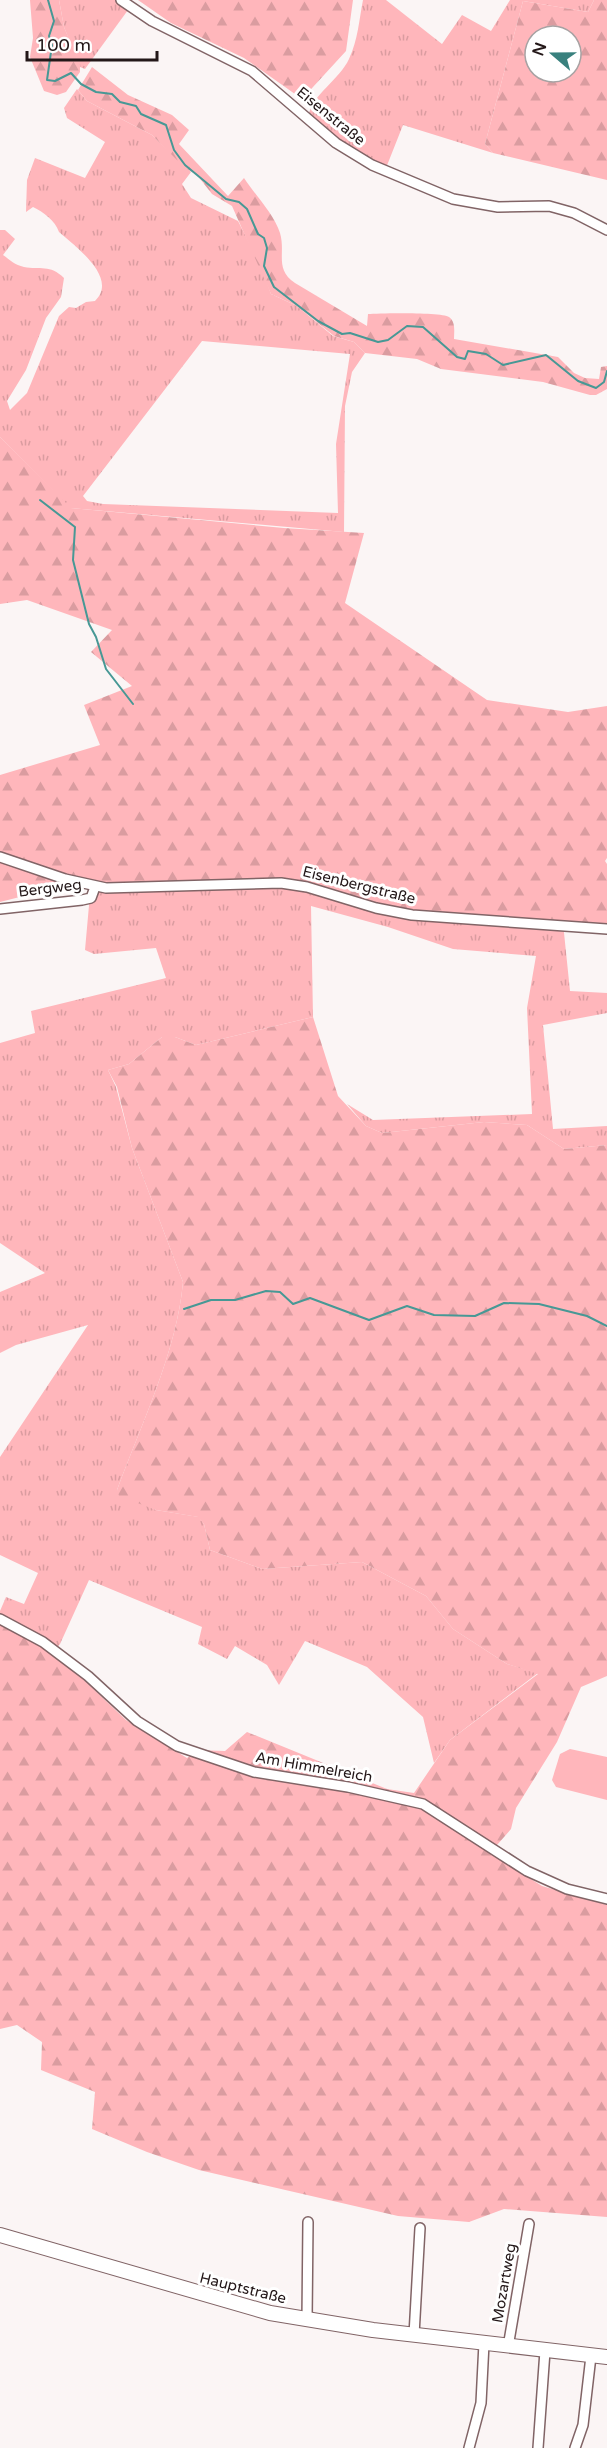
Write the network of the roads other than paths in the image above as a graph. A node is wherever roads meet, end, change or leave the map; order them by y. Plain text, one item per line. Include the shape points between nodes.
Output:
1 (121, 0) edge
2 (607, 230) edge
3 (0, 857) edge
4 (95, 887) junction
5 (0, 909) edge
6 (607, 929) edge
7 (0, 1619) edge
8 (607, 1899) edge
9 (308, 2222) dead end
10 (529, 2224) dead end
11 (420, 2228) dead end
12 (0, 2235) edge
13 (307, 2320) junction
14 (414, 2335) junction
15 (484, 2343) junction
16 (508, 2347) junction
17 (545, 2351) junction
18 (591, 2356) junction
19 (607, 2357) edge
20 (469, 2448) edge
21 (538, 2448) edge
22 (575, 2448) edge

1 - 2 street, Eisenstraße via 145,17 252,71 330,138 372,165 465,202 498,207 549,206 574,213
3 - 4 street, Eisenbergstraße
4 - 5 street, Bergweg via 91,898
4 - 6 street, Eisenbergstraße via 281,883 412,915
7 - 8 street, Am Himmelreich via 43,1642 137,1721 177,1746 254,1772 423,1804 527,1871 567,1889
9 - 13 street
10 - 16 street, Mozartweg
11 - 14 street
12 - 13 main road, Hauptstraße via 242,2307
13 - 14 main road, Hauptstraße
14 - 15 main road, Hauptstraße
15 - 16 main road, Hauptstraße
15 - 20 street via 481,2403
16 - 17 main road, Hauptstraße
17 - 18 main road, Hauptstraße
17 - 21 street
18 - 19 main road, Hauptstraße
18 - 22 street via 583,2425

